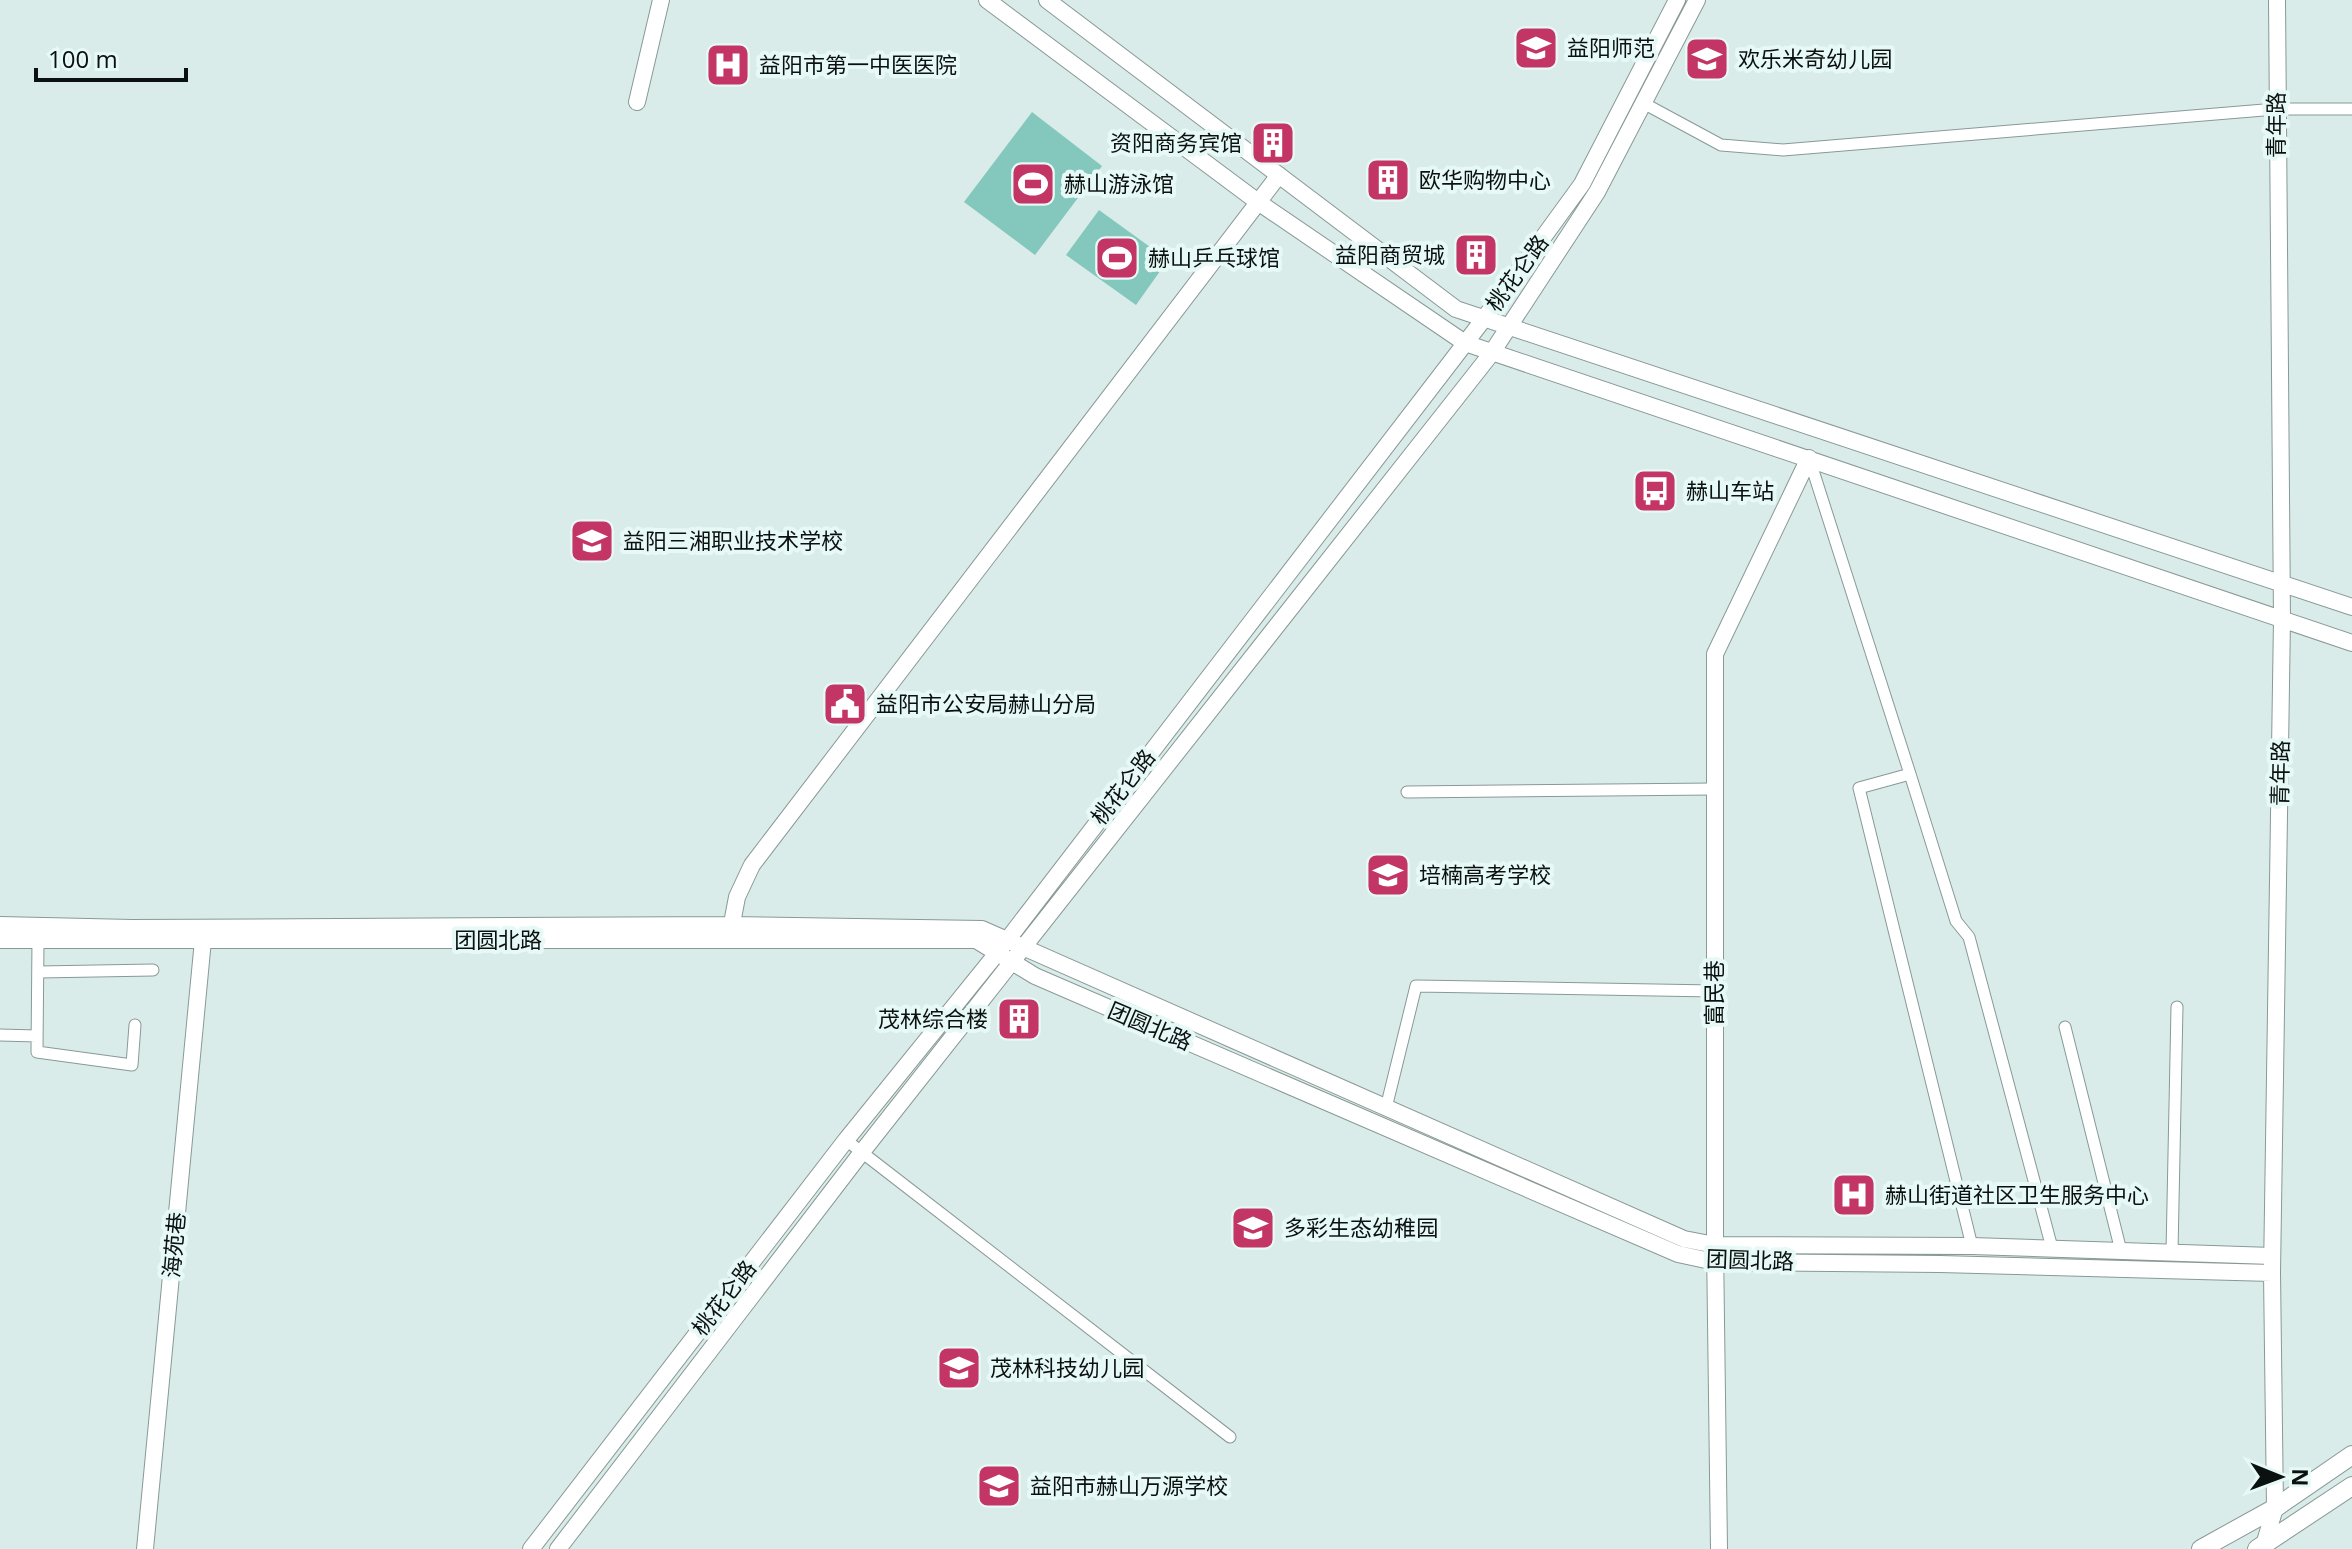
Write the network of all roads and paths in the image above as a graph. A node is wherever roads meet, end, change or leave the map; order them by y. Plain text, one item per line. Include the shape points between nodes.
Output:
1 (661, 0) edge
2 (987, 0) edge
3 (1047, 0) edge
4 (1677, 0) edge
5 (1697, 0) edge
6 (2277, 0) edge
7 (637, 102) dead end
8 (1645, 104) junction
9 (2276, 109) junction
10 (2352, 109) edge
11 (1279, 175) junction
12 (1258, 202) junction
13 (1483, 320) junction
14 (1508, 329) junction
15 (1465, 343) junction
16 (1491, 354) junction
17 (1809, 458) junction
18 (2282, 583) junction
19 (2352, 607) edge
20 (2282, 619) junction
21 (2352, 643) edge
22 (1910, 774) junction
23 (1714, 789) junction
24 (1407, 792) dead end
25 (0, 925) edge
26 (730, 932) junction
27 (0, 940) edge
28 (38, 940) junction
29 (203, 940) junction
30 (1002, 945) junction
31 (1022, 948) junction
32 (1012, 964) junction
33 (153, 970) dead end
34 (39, 972) junction
35 (1714, 991) junction
36 (2177, 1007) dead end
37 (135, 1025) dead end
38 (2065, 1027) dead end
39 (0, 1035) edge
40 (37, 1036) junction
41 (1386, 1108) junction
42 (846, 1140) junction
43 (862, 1152) junction
44 (1972, 1246) junction
45 (2052, 1248) junction
46 (2121, 1251) junction
47 (2172, 1252) junction
48 (1715, 1254) junction
49 (2272, 1256) junction
50 (2272, 1273) junction
51 (1230, 1437) dead end
52 (2352, 1455) edge
53 (2352, 1486) edge
54 (2275, 1508) junction
55 (2262, 1548) edge
56 (145, 1549) edge
57 (531, 1549) edge
58 (558, 1549) edge
59 (1719, 1549) edge
60 (2201, 1549) edge

1 - 7 main road
2 - 12 main road
3 - 11 main road
4 - 13 main road, 桃花仑路 via 1582,184
5 - 8 main road, 桃花仑路
6 - 9 main road, 青年路
8 - 9 street via 1721,145 1783,150
8 - 14 main road, 桃花仑路 via 1597,192
9 - 10 street
9 - 18 main road, 青年路
11 - 12 main road
11 - 13 main road via 1456,309
12 - 15 main road
12 - 26 main road via 752,865 737,897
13 - 14 main road
13 - 15 main road, 桃花仑路
14 - 16 main road, 桃花仑路
14 - 18 main road
15 - 16 main road
15 - 30 main road, 桃花仑路
16 - 17 main road
16 - 31 main road, 桃花仑路
17 - 20 main road
17 - 22 street
17 - 23 main road, 富民巷 via 1715,654
18 - 19 main road
18 - 20 main road, 青年路
20 - 21 main road
20 - 49 main road, 青年路
22 - 44 street via 1859,788
22 - 45 street via 1956,921 1969,937
23 - 24 street
23 - 35 main road, 富民巷
25 - 26 main road, 团圆北路
26 - 29 main road, 团圆北路
26 - 30 main road, 团圆北路
27 - 28 main road, 团圆北路
28 - 29 main road, 团圆北路
28 - 34 street
29 - 56 main road, 海苑巷
30 - 31 main road, 团圆北路
30 - 32 main road, 团圆北路
30 - 42 main road, 桃花仑路
31 - 32 main road, 桃花仑路
31 - 41 main road, 团圆北路
32 - 43 main road, 桃花仑路
32 - 48 main road, 团圆北路 via 1678,1254
33 - 34 street
34 - 40 street
35 - 41 street via 1416,986
35 - 48 main road, 富民巷
36 - 47 street
37 - 40 street via 132,1065 37,1052
38 - 46 street
39 - 40 street
41 - 48 main road, 团圆北路
42 - 43 street
42 - 57 main road, 桃花仑路
43 - 51 street
43 - 58 main road, 桃花仑路
44 - 45 main road, 团圆北路
44 - 48 main road, 团圆北路
45 - 46 main road, 团圆北路
46 - 47 main road, 团圆北路
47 - 49 main road, 团圆北路
48 - 50 main road, 团圆北路
48 - 59 main road, 富民巷
49 - 50 main road, 青年路
50 - 54 main road, 青年路
52 - 54 main road
53 - 55 main road
54 - 55 main road, 青年路
54 - 60 main road

